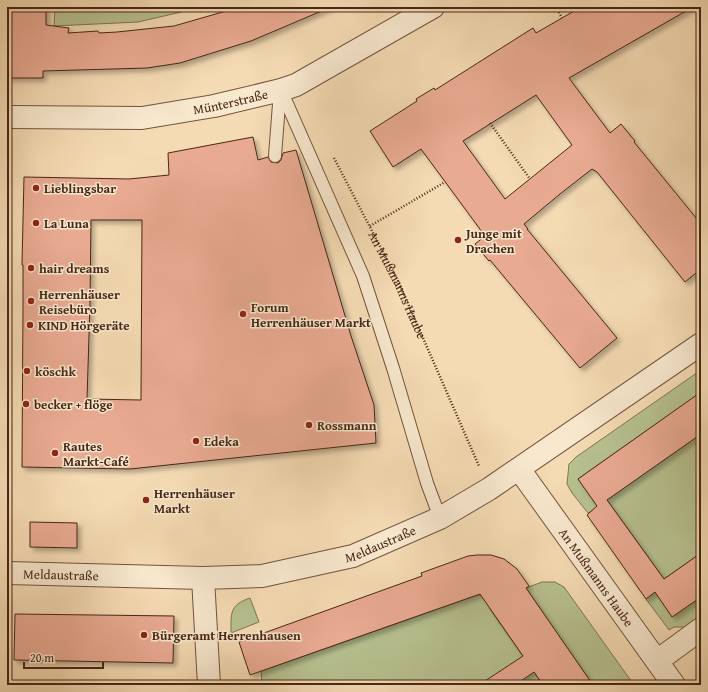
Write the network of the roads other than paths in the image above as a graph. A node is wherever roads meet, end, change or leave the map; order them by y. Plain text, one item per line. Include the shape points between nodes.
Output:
1 (432, 7) edge
2 (281, 90) junction
3 (7, 117) edge
4 (275, 156) dead end
5 (701, 344) edge
6 (520, 469) junction
7 (440, 518) junction
8 (7, 573) edge
9 (203, 578) junction
10 (701, 629) edge
11 (657, 660) junction
12 (209, 685) edge
13 (674, 685) edge

1 - 2 street, Münterstraße
2 - 3 street, Münterstraße via 214,106 142,118
2 - 4 lane
2 - 7 lane via 363,276
5 - 6 street, Meldaustraße
6 - 7 street, Meldaustraße
6 - 11 street, An Mußmanns Haube
7 - 9 street, Meldaustraße via 353,556 262,576
8 - 9 street, Meldaustraße
9 - 12 street
10 - 11 street
11 - 13 street, An Mußmanns Haube

